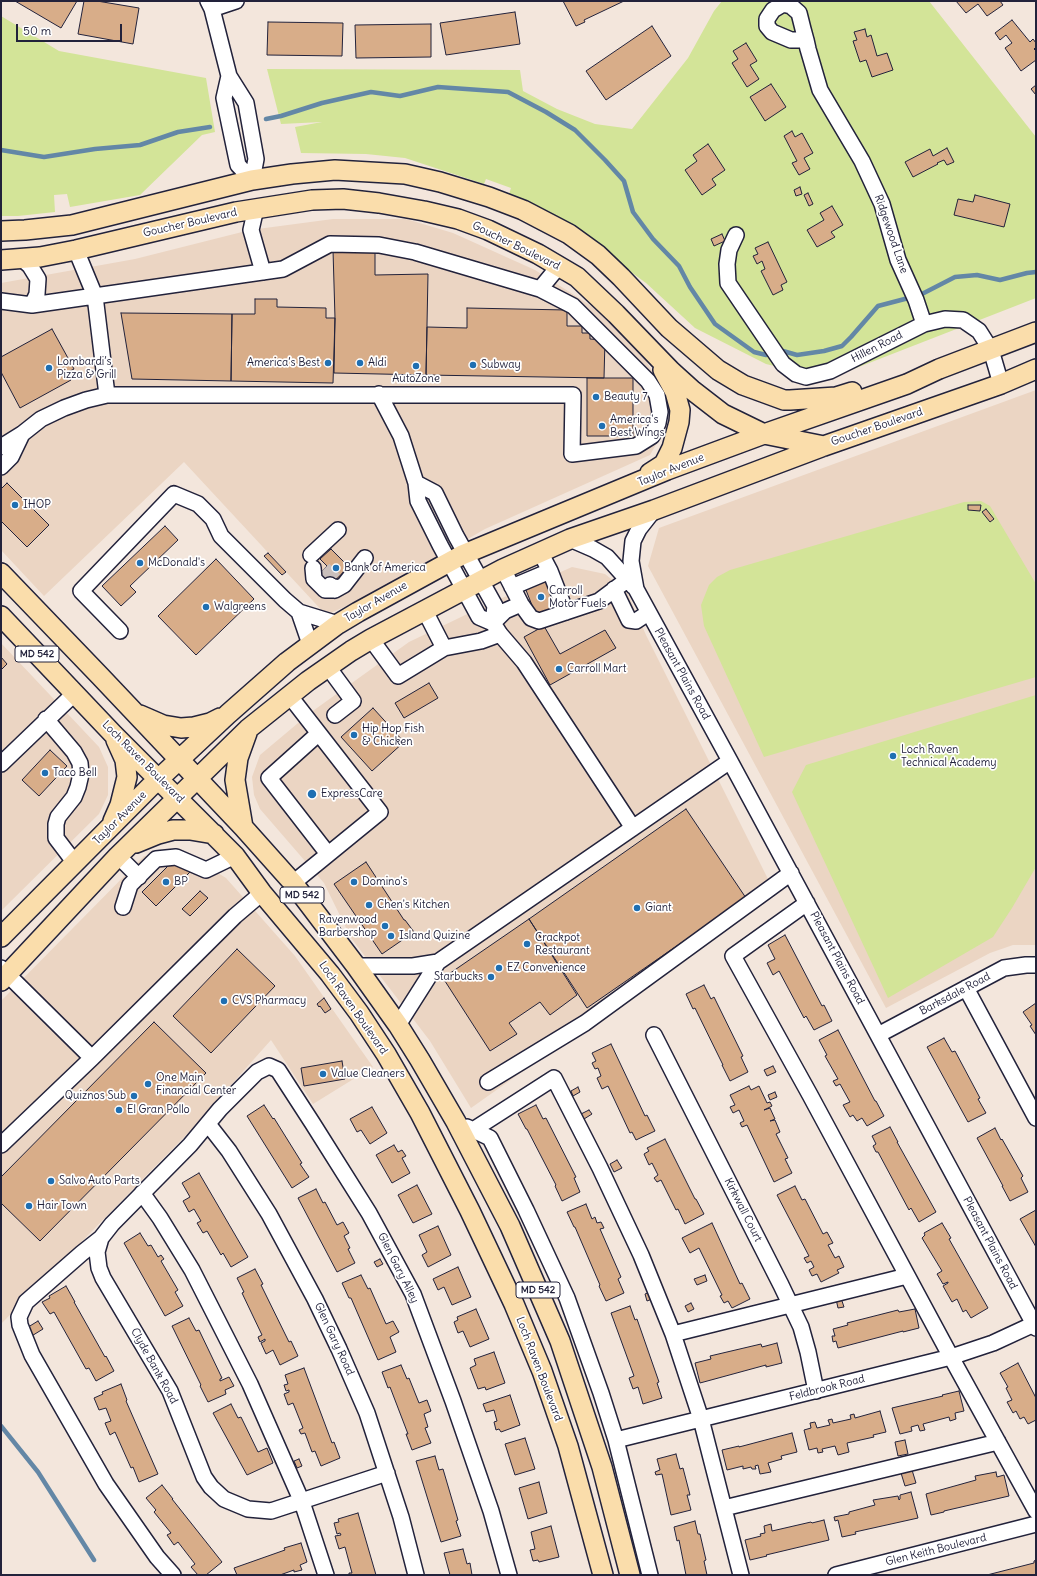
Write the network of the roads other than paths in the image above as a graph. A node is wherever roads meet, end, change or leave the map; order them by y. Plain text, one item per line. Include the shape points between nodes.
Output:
1 (236, 1) edge
2 (210, 5) edge
3 (806, 40) dead end
4 (229, 76) junction
5 (252, 180) junction
6 (256, 208) junction
7 (1, 231) edge
8 (736, 234) dead end
9 (76, 250) junction
10 (21, 258) junction
11 (1, 260) edge
12 (559, 266) junction
13 (263, 272) junction
14 (540, 289) junction
15 (95, 296) junction
16 (1, 302) edge
17 (32, 305) junction
18 (924, 324) junction
19 (1036, 332) edge
20 (646, 346) junction
21 (991, 350) junction
22 (1036, 369) edge
23 (907, 384) junction
24 (1001, 384) junction
25 (379, 394) junction
26 (107, 395) junction
27 (22, 434) junction
28 (764, 434) junction
29 (824, 446) junction
30 (1, 447) edge
31 (1, 467) edge
32 (416, 483) junction
33 (630, 486) junction
34 (654, 510) junction
35 (338, 530) dead end
36 (570, 539) junction
37 (540, 552) junction
38 (466, 554) junction
39 (364, 558) dead end
40 (449, 562) junction
41 (504, 569) junction
42 (550, 571) junction
43 (1, 573) edge
44 (482, 581) junction
45 (631, 585) junction
46 (512, 587) junction
47 (614, 589) junction
48 (464, 590) junction
49 (521, 604) junction
50 (425, 611) junction
51 (299, 612) junction
52 (566, 612) junction
53 (648, 613) junction
54 (1, 616) edge
55 (338, 624) junction
56 (497, 629) junction
57 (120, 631) dead end
58 (371, 639) junction
59 (310, 644) junction
60 (444, 648) junction
61 (328, 667) junction
62 (75, 692) junction
63 (289, 696) junction
64 (134, 712) junction
65 (228, 714) junction
66 (334, 715) dead end
67 (46, 719) junction
68 (248, 729) junction
69 (114, 734) junction
70 (318, 734) junction
71 (180, 760) junction
72 (730, 761) junction
73 (1, 764) edge
74 (197, 778) junction
75 (159, 779) junction
76 (178, 797) junction
77 (243, 827) junction
78 (633, 828) junction
79 (214, 834) junction
80 (102, 837) junction
81 (123, 851) junction
82 (328, 854) junction
83 (235, 856) junction
84 (75, 863) junction
85 (791, 873) junction
86 (139, 877) junction
87 (293, 883) junction
88 (262, 893) junction
89 (807, 903) junction
90 (123, 907) dead end
91 (1, 937) edge
92 (438, 962) junction
93 (1036, 965) edge
94 (356, 966) junction
95 (3, 974) edge
96 (966, 988) junction
97 (398, 1025) junction
98 (654, 1035) dead end
99 (878, 1035) junction
100 (92, 1058) junction
101 (488, 1082) dead end
102 (1036, 1118) edge
103 (456, 1122) junction
104 (208, 1124) junction
105 (473, 1130) junction
106 (1, 1145) edge
107 (142, 1193) junction
108 (102, 1238) junction
109 (907, 1276) junction
110 (790, 1304) junction
111 (1035, 1326) edge
112 (673, 1334) junction
113 (951, 1357) junction
114 (816, 1391) junction
115 (701, 1419) junction
116 (616, 1440) junction
117 (998, 1442) junction
118 (387, 1473) junction
119 (302, 1502) junction
120 (724, 1508) junction
121 (1036, 1511) edge
122 (1036, 1524) edge
123 (173, 1575) edge
124 (326, 1575) edge
125 (416, 1575) edge
126 (509, 1575) edge
127 (603, 1575) edge
128 (630, 1575) edge
129 (650, 1575) edge
130 (741, 1575) edge
131 (836, 1575) edge

1 - 2 street
2 - 4 street
3 - 18 street, Ridgewood Lane via 820,90 862,161 882,204 898,260
4 - 5 street via 246,104 256,159
4 - 5 street via 224,98 238,165
5 - 6 main road
5 - 7 main road via 72,225
5 - 23 main road via 335,170 379,172 419,177 489,196 547,222 592,251 621,277 669,328 718,370 743,385 790,400 836,397 882,381
6 - 9 main road, Goucher Boulevard
6 - 12 main road, Goucher Boulevard via 312,200 343,199 424,211 458,219 488,230
6 - 13 street via 252,230
8 - 18 street, Hillen Road via 729,250 728,283 783,364 796,374 806,377 830,371
9 - 10 main road, Goucher Boulevard
9 - 15 street
10 - 11 main road, Goucher Boulevard
10 - 17 street via 38,279 37,294
12 - 14 street
12 - 20 main road, Goucher Boulevard via 577,277
13 - 14 street via 283,269 330,244 379,245 415,252
13 - 15 street
14 - 25 street via 573,306 648,381 657,395 660,412 652,436 636,446 572,454 573,395
15 - 17 street
15 - 26 street
16 - 17 street
18 - 21 street via 945,319 963,320 979,331
19 - 21 main road
20 - 28 main road, Goucher Boulevard via 692,390 717,409
20 - 33 main road via 675,392 680,410 679,422 672,448 664,464
21 - 23 main road
21 - 24 street
22 - 24 main road, Goucher Boulevard
23 - 28 main road, Taylor Avenue
24 - 29 main road, Goucher Boulevard
25 - 26 street
25 - 32 street via 401,436
26 - 27 street via 64,408 41,419
27 - 30 street
27 - 31 street via 11,457
28 - 29 main road, Goucher Boulevard
28 - 33 main road, Taylor Avenue
29 - 34 main road
32 - 38 street via 435,493
32 - 40 street via 418,501
33 - 38 main road, Taylor Avenue
34 - 36 main road
34 - 45 street, Pleasant Plains Road via 633,540
35 - 39 street via 317,567 314,579 325,590 333,585 344,586
36 - 37 main road
36 - 45 street, Pleasant Plains Road via 608,557
37 - 41 main road
37 - 42 street
38 - 40 main road, Taylor Avenue
38 - 44 street
40 - 48 street
40 - 55 main road, Taylor Avenue
41 - 44 main road
41 - 46 street
42 - 46 street
42 - 52 street
43 - 64 main road, MD 542
44 - 48 main road
44 - 56 street via 495,606
45 - 47 street
45 - 53 street, Pleasant Plains Road
46 - 49 street
47 - 52 street via 599,601
47 - 53 street via 629,620 636,621
48 - 50 main road
48 - 56 street via 479,617
49 - 52 street via 531,618 539,621
49 - 56 street via 505,611
50 - 58 main road
50 - 60 street
51 - 55 street
51 - 57 street via 221,536 213,519 198,504 174,494 81,591
51 - 59 street
53 - 72 street, Pleasant Plains Road
54 - 62 main road, Loch Raven Boulevard / MD 542
55 - 59 main road, Taylor Avenue
56 - 60 street via 481,640
56 - 78 street via 524,662
58 - 60 street via 398,676
58 - 61 main road
59 - 65 main road, Taylor Avenue
61 - 63 main road
61 - 66 street via 353,701
62 - 67 street
62 - 69 main road, Loch Raven Boulevard / MD 542
63 - 68 main road
63 - 70 street
64 - 65 main road via 163,725 181,728 210,723
64 - 71 main road, MD 542
65 - 71 main road, Taylor Avenue
67 - 73 street
67 - 84 street via 80,763 78,787 56,824 56,838
68 - 74 main road
68 - 77 main road via 238,758 235,780
69 - 75 main road, Loch Raven Boulevard / MD 542
69 - 80 main road via 125,760 127,777 114,820
70 - 82 street via 269,778
70 - 82 street via 380,812
71 - 74 main road, MD 542
71 - 75 main road, Taylor Avenue
72 - 78 street
72 - 85 street, Pleasant Plains Road
74 - 76 main road
74 - 77 main road, MD 542
75 - 76 main road, Loch Raven Boulevard / MD 542
75 - 80 main road, Taylor Avenue
76 - 79 main road, Loch Raven Boulevard / MD 542
76 - 81 main road
77 - 87 main road, MD 542
78 - 92 street
79 - 81 main road via 173,830 158,834
79 - 83 main road, Loch Raven Boulevard / MD 542
80 - 84 main road, Taylor Avenue
81 - 86 street
81 - 95 main road
82 - 87 street
83 - 86 street via 206,870 176,856 156,859
83 - 88 main road, Loch Raven Boulevard / MD 542
84 - 91 main road, Taylor Avenue
85 - 89 street, Pleasant Plains Road
85 - 101 street via 584,1023
86 - 90 street via 130,885
87 - 94 main road, MD 542
88 - 100 street via 229,921
88 - 127 main road, Loch Raven Boulevard / MD 542 via 330,974 386,1054 420,1113 470,1211 542,1370 568,1446
89 - 99 street, Pleasant Plains Road
89 - 109 street via 734,956
92 - 94 street via 413,966
92 - 97 street
93 - 96 street, Barksdale Road via 1004,968
94 - 97 main road, MD 542
95 - 100 street
96 - 99 street, Barksdale Road
96 - 102 street
97 - 103 main road, MD 542
98 - 110 street, Kirkwall Court
99 - 111 street, Pleasant Plains Road
100 - 106 street
103 - 105 street
103 - 128 main road, MD 542 via 510,1226 560,1341 602,1466
104 - 107 street, Clyde Bank Road
104 - 118 street, Glen Gary Road via 229,1151 269,1214 315,1299 367,1413
104 - 126 street, Glen Gary Alley via 257,1072 269,1066 278,1070 370,1213 413,1294 491,1511
105 - 112 street via 554,1078 604,1175 641,1255
105 - 116 street via 490,1138 547,1253 585,1346
107 - 108 street, Clyde Bank Road
107 - 119 street via 199,1284 250,1384
108 - 119 street, Clyde Bank Road via 97,1259 103,1278 170,1391 199,1466 211,1487 224,1499 248,1509 271,1511
108 - 123 street via 26,1302 19,1317 20,1325 32,1355 106,1484 157,1557
109 - 110 street
109 - 113 street
110 - 112 street
110 - 114 street, Kirkwall Court via 803,1334
111 - 113 street, Feldbrook Road
112 - 115 street
113 - 114 street, Feldbrook Road
113 - 117 street
114 - 115 street, Feldbrook Road
115 - 116 street, Feldbrook Road
115 - 120 street
116 - 129 street
117 - 120 street
117 - 121 street
118 - 119 street, Clyde Bank Road
118 - 125 street, Glen Gary Road
119 - 124 street
120 - 130 street
122 - 131 street, Glen Keith Boulevard

